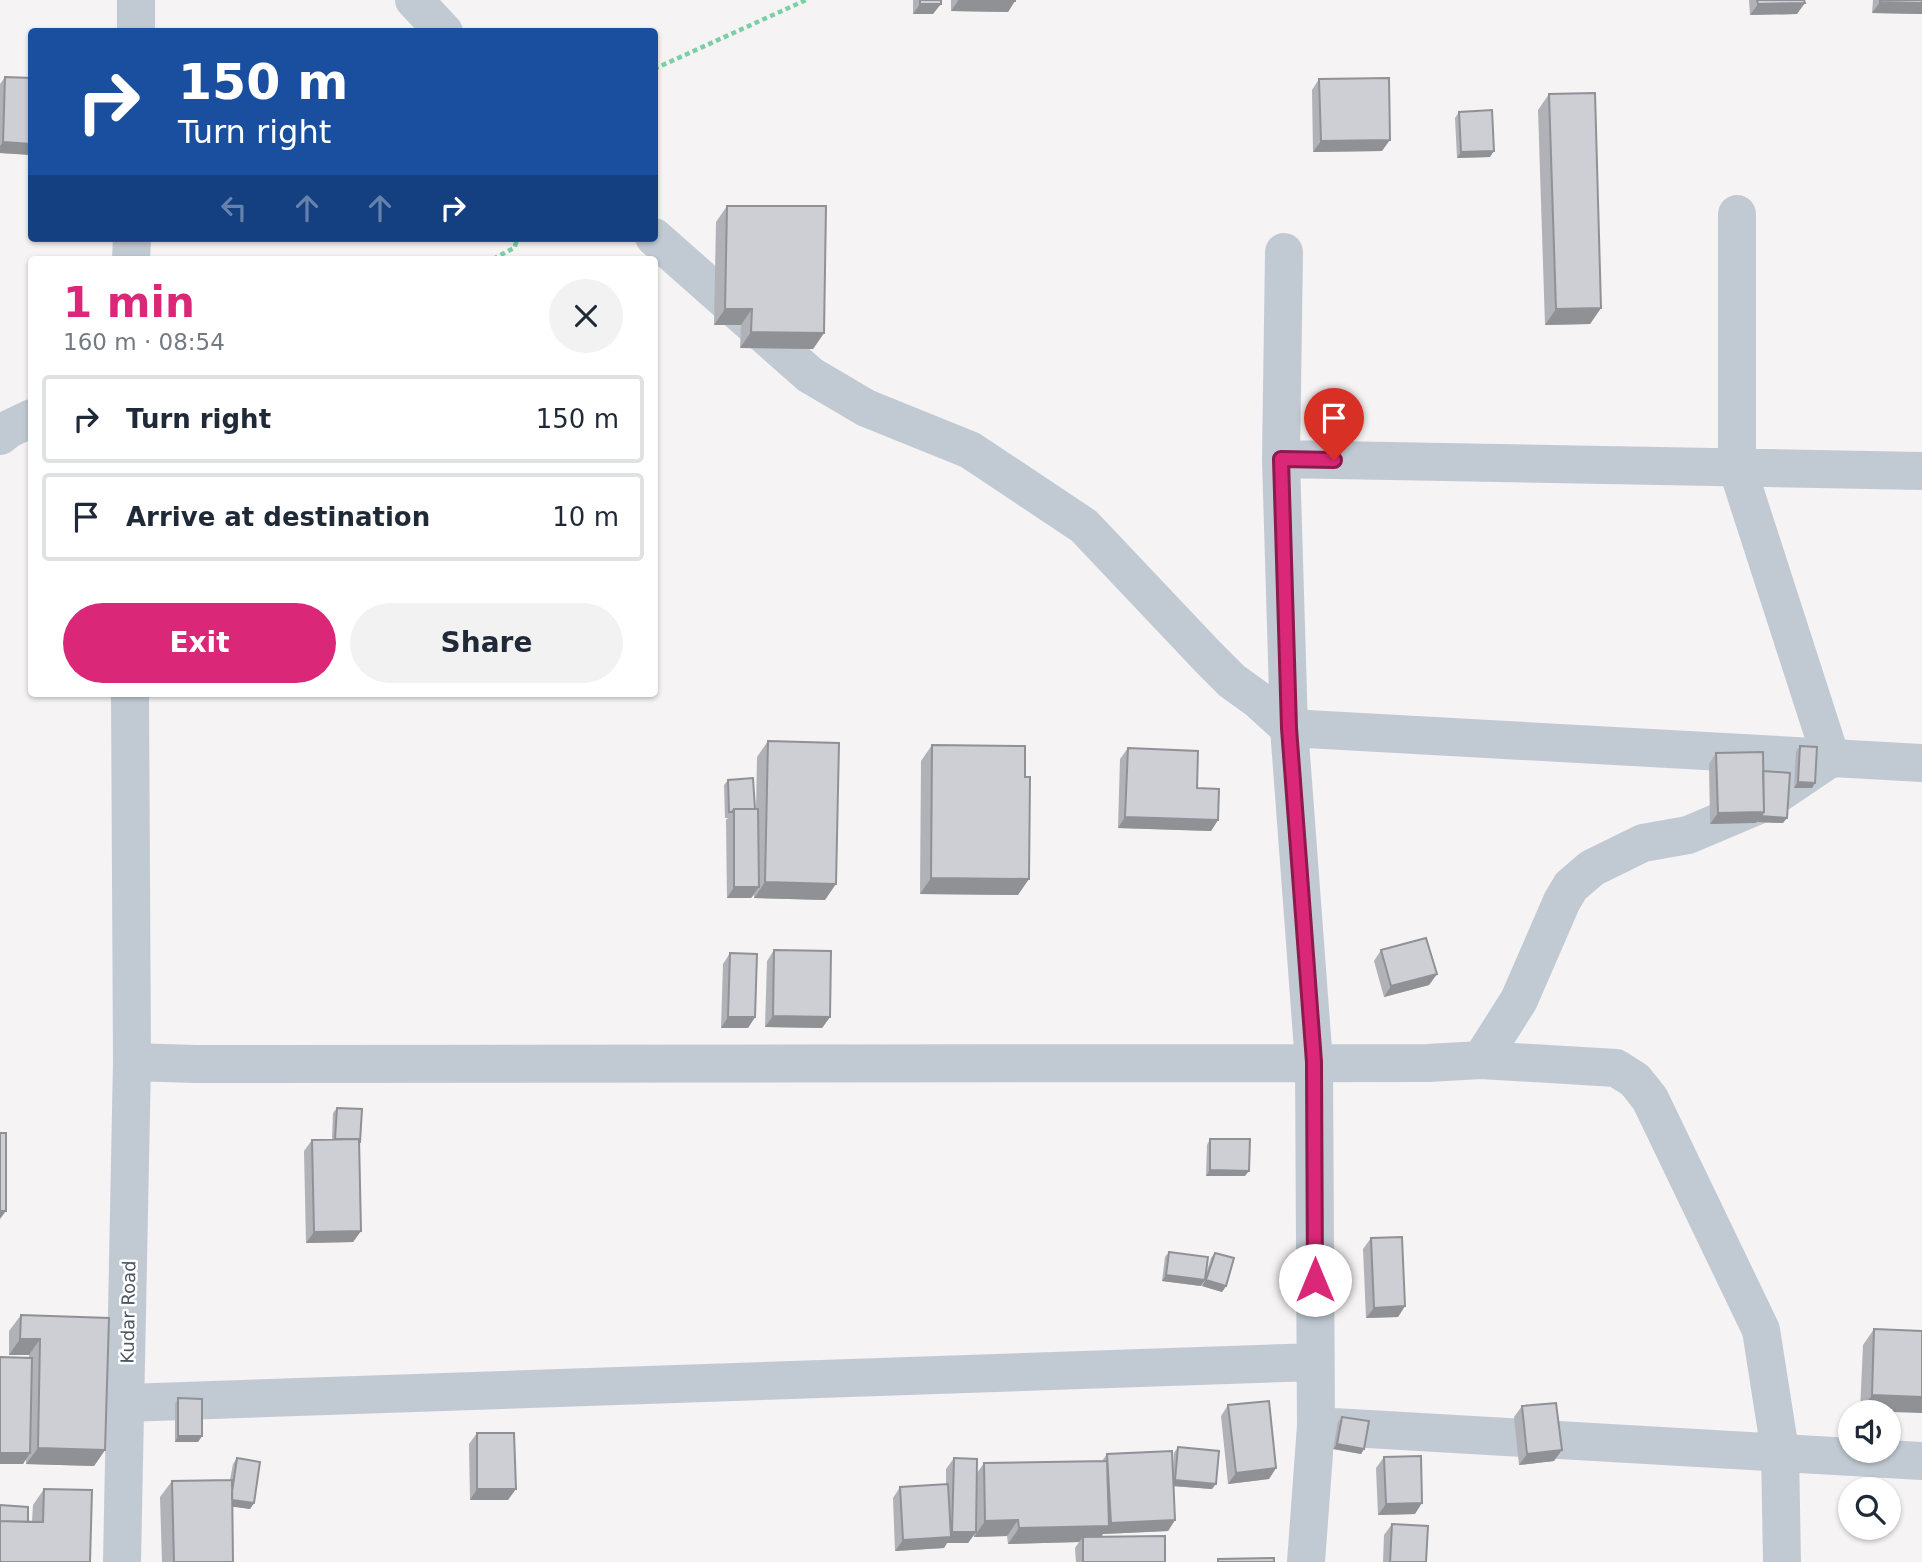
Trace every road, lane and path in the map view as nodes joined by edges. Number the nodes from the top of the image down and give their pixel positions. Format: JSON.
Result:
{"nodes":[{"id":1,"x":136,"y":0,"type":"edge"},
{"id":2,"x":414,"y":0,"type":"edge"},
{"id":3,"x":806,"y":0,"type":"edge"},
{"id":4,"x":136,"y":28,"type":"edge"},
{"id":5,"x":440,"y":28,"type":"edge"},
{"id":6,"x":658,"y":67,"type":"edge"},
{"id":7,"x":1737,"y":214,"type":"dead end"},
{"id":8,"x":658,"y":241,"type":"edge"},
{"id":9,"x":517,"y":242,"type":"edge"},
{"id":10,"x":1284,"y":252,"type":"dead end"},
{"id":11,"x":499,"y":256,"type":"edge"},
{"id":12,"x":28,"y":420,"type":"edge"},
{"id":13,"x":0,"y":436,"type":"edge"},
{"id":14,"x":1281,"y":459,"type":"junction"},
{"id":15,"x":1737,"y":467,"type":"junction"},
{"id":16,"x":1922,"y":471,"type":"edge"},
{"id":17,"x":130,"y":697,"type":"edge"},
{"id":18,"x":1289,"y":728,"type":"junction"},
{"id":19,"x":1831,"y":758,"type":"junction"},
{"id":20,"x":1922,"y":763,"type":"edge"},
{"id":21,"x":1481,"y":1060,"type":"junction"},
{"id":22,"x":132,"y":1062,"type":"junction"},
{"id":23,"x":1314,"y":1062,"type":"junction"},
{"id":24,"x":1315,"y":1362,"type":"junction"},
{"id":25,"x":126,"y":1403,"type":"junction"},
{"id":26,"x":1316,"y":1426,"type":"junction"},
{"id":27,"x":1780,"y":1451,"type":"junction"},
{"id":28,"x":1922,"y":1461,"type":"edge"},
{"id":29,"x":122,"y":1562,"type":"edge"},
{"id":30,"x":1306,"y":1562,"type":"edge"},
{"id":31,"x":1782,"y":1562,"type":"edge"}],
"edges":[{"from":1,"to":4,"type":"street"},
{"from":2,"to":5,"type":"street"},
{"from":3,"to":6,"type":"path"},
{"from":7,"to":15,"type":"street"},
{"from":8,"to":18,"type":"street"},
{"from":9,"to":11,"type":"path"},
{"from":10,"to":14,"type":"street"},
{"from":12,"to":13,"type":"street"},
{"from":14,"to":15,"type":"street"},
{"from":14,"to":18,"type":"street"},
{"from":15,"to":16,"type":"street"},
{"from":15,"to":19,"type":"street"},
{"from":17,"to":22,"type":"street","name":"Kudar Road"},
{"from":18,"to":19,"type":"street"},
{"from":18,"to":23,"type":"street"},
{"from":19,"to":20,"type":"street"},
{"from":19,"to":21,"type":"street"},
{"from":21,"to":23,"type":"street"},
{"from":21,"to":27,"type":"street"},
{"from":22,"to":23,"type":"street"},
{"from":22,"to":25,"type":"street","name":"Kudar Road"},
{"from":23,"to":24,"type":"street"},
{"from":24,"to":25,"type":"street"},
{"from":24,"to":26,"type":"street"},
{"from":25,"to":29,"type":"street","name":"Kudar Road"},
{"from":26,"to":27,"type":"street"},
{"from":26,"to":30,"type":"street"},
{"from":27,"to":28,"type":"street"},
{"from":27,"to":31,"type":"street"}]}
